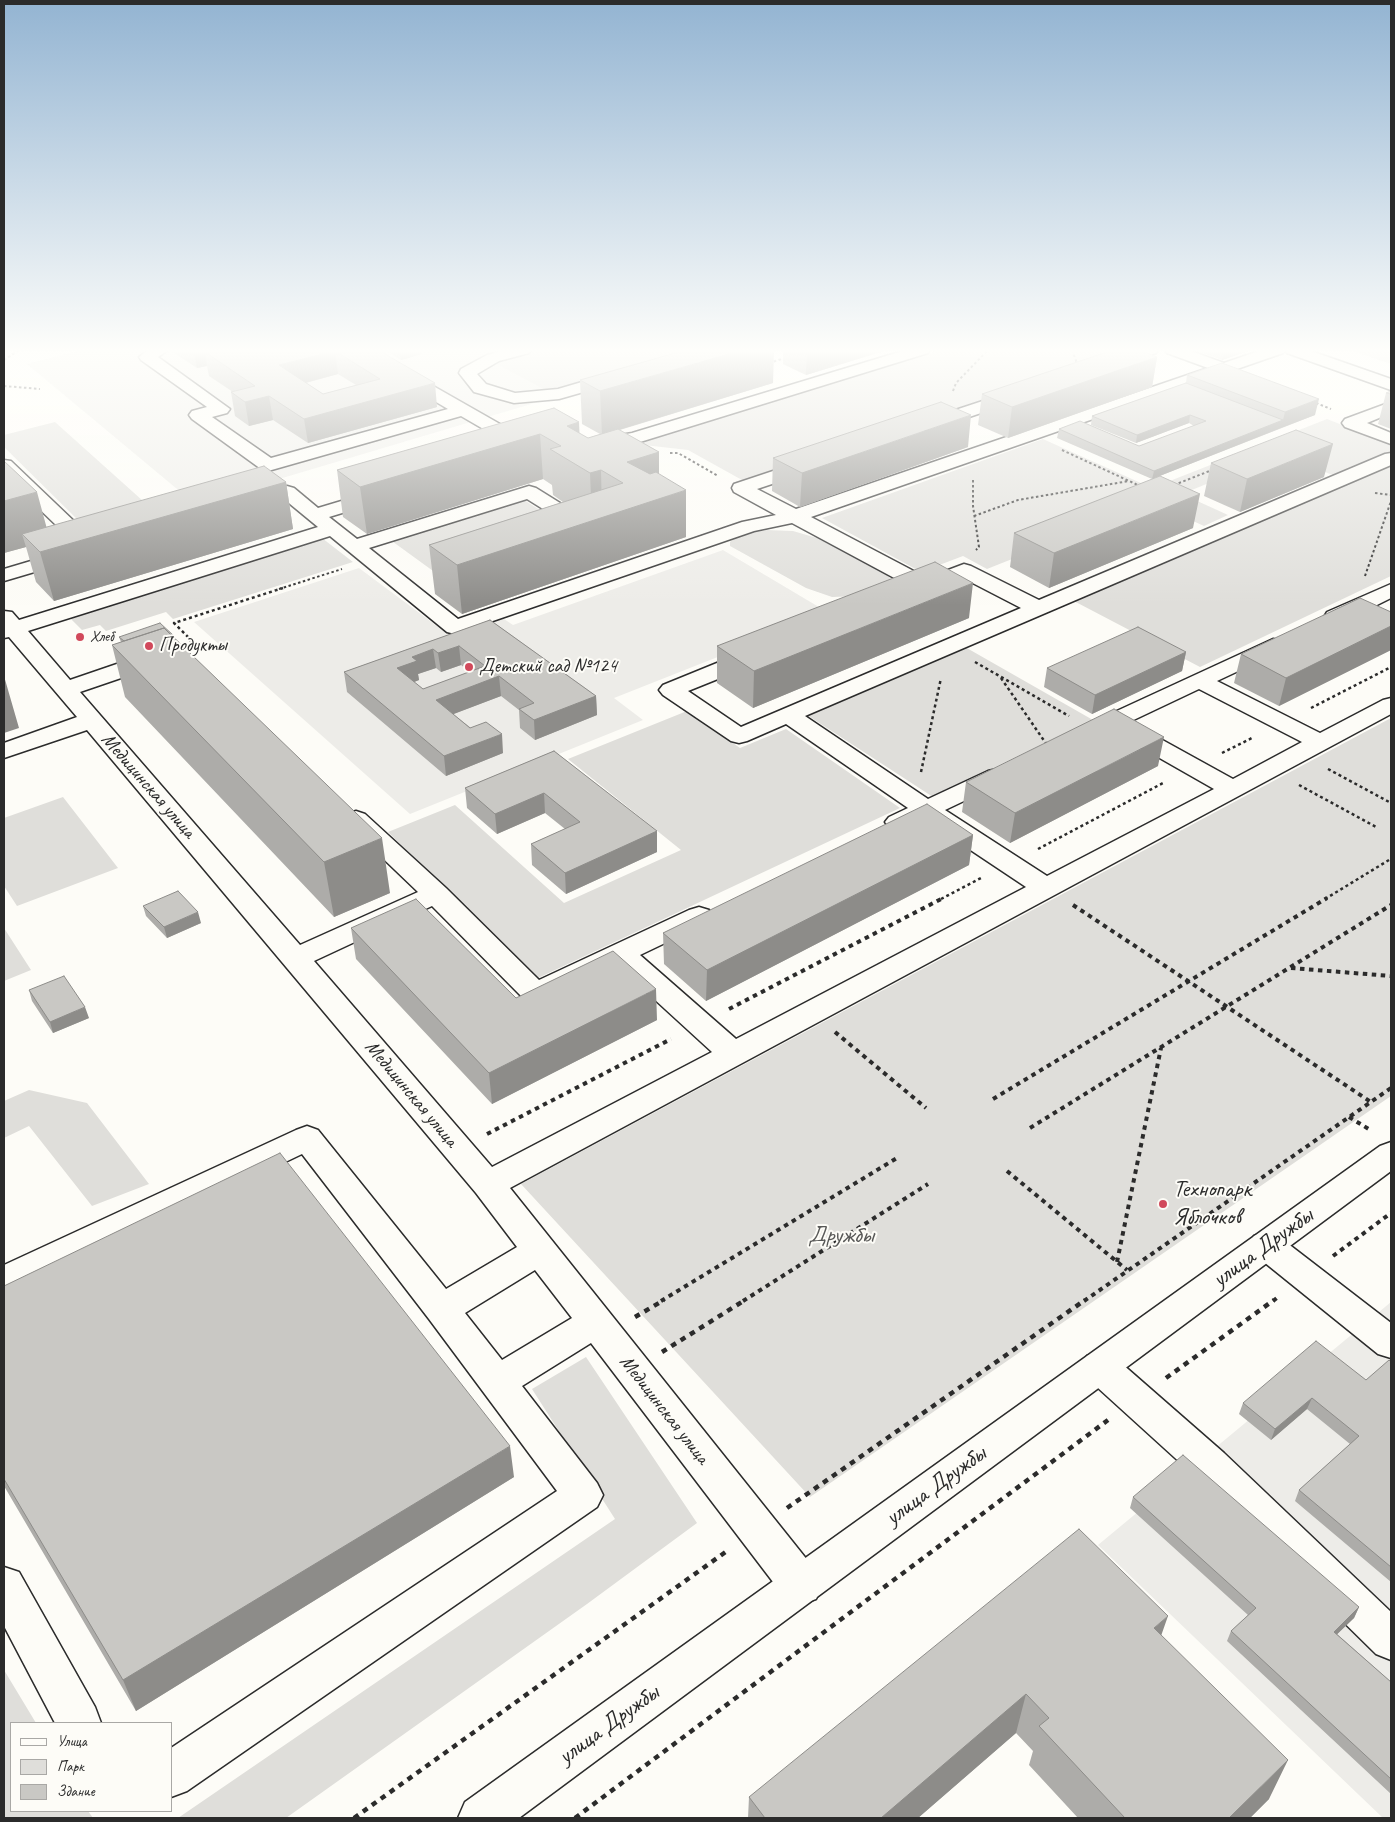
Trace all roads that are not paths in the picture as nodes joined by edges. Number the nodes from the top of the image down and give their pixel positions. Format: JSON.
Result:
{"nodes":[{"id":1,"x":226,"y":435,"type":"edge"},
{"id":2,"x":374,"y":435,"type":"edge"},
{"id":3,"x":510,"y":435,"type":"edge"},
{"id":4,"x":644,"y":435,"type":"edge"},
{"id":5,"x":978,"y":435,"type":"edge"},
{"id":6,"x":1028,"y":435,"type":"edge"},
{"id":7,"x":580,"y":444,"type":"edge"},
{"id":8,"x":999,"y":445,"type":"junction"},
{"id":9,"x":507,"y":458,"type":"edge"},
{"id":10,"x":1391,"y":458,"type":"edge"},
{"id":11,"x":824,"y":460,"type":"edge"},
{"id":12,"x":4,"y":465,"type":"edge"},
{"id":13,"x":268,"y":465,"type":"junction"},
{"id":14,"x":398,"y":490,"type":"edge"},
{"id":15,"x":287,"y":492,"type":"junction"},
{"id":16,"x":231,"y":509,"type":"edge"},
{"id":17,"x":315,"y":515,"type":"junction"},
{"id":18,"x":793,"y":517,"type":"junction"},
{"id":19,"x":333,"y":529,"type":"junction"},
{"id":20,"x":567,"y":542,"type":"edge"},
{"id":21,"x":110,"y":544,"type":"edge"},
{"id":22,"x":354,"y":546,"type":"junction"},
{"id":23,"x":92,"y":549,"type":"junction"},
{"id":24,"x":4,"y":575,"type":"edge"},
{"id":25,"x":926,"y":586,"type":"junction"},
{"id":26,"x":1391,"y":591,"type":"edge"},
{"id":27,"x":899,"y":597,"type":"edge"},
{"id":28,"x":1038,"y":608,"type":"junction"},
{"id":29,"x":7,"y":626,"type":"edge"},
{"id":30,"x":771,"y":649,"type":"edge"},
{"id":31,"x":179,"y":651,"type":"edge"},
{"id":32,"x":1200,"y":680,"type":"junction"},
{"id":33,"x":66,"y":689,"type":"junction"},
{"id":34,"x":1391,"y":705,"type":"edge"},
{"id":35,"x":788,"y":715,"type":"junction"},
{"id":36,"x":92,"y":720,"type":"junction"},
{"id":37,"x":1103,"y":726,"type":"junction"},
{"id":38,"x":1309,"y":748,"type":"junction"},
{"id":39,"x":4,"y":751,"type":"edge"},
{"id":40,"x":1050,"y":751,"type":"edge"},
{"id":41,"x":1015,"y":767,"type":"edge"},
{"id":42,"x":1233,"y":789,"type":"junction"},
{"id":43,"x":920,"y":805,"type":"junction"},
{"id":44,"x":343,"y":806,"type":"edge"},
{"id":45,"x":881,"y":830,"type":"edge"},
{"id":46,"x":1046,"y":888,"type":"junction"},
{"id":47,"x":436,"y":894,"type":"junction"},
{"id":48,"x":720,"y":906,"type":"edge"},
{"id":49,"x":621,"y":953,"type":"junction"},
{"id":50,"x":295,"y":958,"type":"junction"},
{"id":51,"x":732,"y":1054,"type":"junction"},
{"id":52,"x":1391,"y":1154,"type":"edge"},
{"id":53,"x":488,"y":1184,"type":"junction"},
{"id":54,"x":1266,"y":1246,"type":"junction"},
{"id":55,"x":540,"y":1250,"type":"junction"},
{"id":56,"x":4,"y":1281,"type":"edge"},
{"id":57,"x":442,"y":1309,"type":"junction"},
{"id":58,"x":600,"y":1329,"type":"junction"},
{"id":59,"x":1391,"y":1343,"type":"edge"},
{"id":60,"x":1100,"y":1367,"type":"junction"},
{"id":61,"x":497,"y":1382,"type":"junction"},
{"id":62,"x":801,"y":1585,"type":"junction"},
{"id":63,"x":4,"y":1586,"type":"edge"},
{"id":64,"x":1391,"y":1640,"type":"edge"},
{"id":65,"x":78,"y":1722,"type":"edge"},
{"id":66,"x":172,"y":1775,"type":"edge"},
{"id":67,"x":481,"y":1818,"type":"edge"}],
"edges":[{"from":1,"to":13,"type":"street"},
{"from":2,"to":13,"type":"street"},
{"from":3,"to":9,"type":"street"},
{"from":4,"to":7,"type":"street"},
{"from":5,"to":8,"type":"street"},
{"from":6,"to":8,"type":"street"},
{"from":8,"to":18,"type":"street"},
{"from":10,"to":28,"type":"street"},
{"from":11,"to":18,"type":"street"},
{"from":12,"to":23,"type":"street"},
{"from":13,"to":15,"type":"street"},
{"from":14,"to":17,"type":"street"},
{"from":15,"to":16,"type":"street"},
{"from":15,"to":17,"type":"street"},
{"from":17,"to":19,"type":"street"},
{"from":18,"to":22,"type":"street"},
{"from":18,"to":25,"type":"street"},
{"from":19,"to":22,"type":"street"},
{"from":19,"to":29,"type":"street"},
{"from":20,"to":22,"type":"street"},
{"from":21,"to":23,"type":"street"},
{"from":23,"to":24,"type":"street"},
{"from":25,"to":27,"type":"street"},
{"from":25,"to":28,"type":"street"},
{"from":26,"to":32,"type":"street"},
{"from":28,"to":35,"type":"street"},
{"from":29,"to":33,"type":"street","name":"Медицинская улица"},
{"from":30,"to":35,"type":"street"},
{"from":31,"to":33,"type":"street"},
{"from":32,"to":37,"type":"street"},
{"from":32,"to":38,"type":"street"},
{"from":33,"to":36,"type":"street","name":"Медицинская улица"},
{"from":34,"to":38,"type":"street"},
{"from":35,"to":43,"type":"street"},
{"from":36,"to":39,"type":"street"},
{"from":36,"to":50,"type":"street","name":"Медицинская улица"},
{"from":37,"to":40,"type":"street"},
{"from":37,"to":42,"type":"street"},
{"from":38,"to":42,"type":"street"},
{"from":41,"to":43,"type":"street"},
{"from":42,"to":46,"type":"street"},
{"from":43,"to":45,"type":"street"},
{"from":43,"to":46,"type":"street"},
{"from":44,"to":47,"type":"street"},
{"from":46,"to":51,"type":"street"},
{"from":47,"to":49,"type":"street"},
{"from":47,"to":50,"type":"street"},
{"from":48,"to":49,"type":"street"},
{"from":49,"to":51,"type":"street"},
{"from":50,"to":53,"type":"street","name":"Медицинская улица"},
{"from":51,"to":53,"type":"street"},
{"from":52,"to":54,"type":"street","name":"улица Дружбы"},
{"from":53,"to":55,"type":"street","name":"Медицинская улица"},
{"from":54,"to":59,"type":"street"},
{"from":54,"to":60,"type":"street","name":"улица Дружбы"},
{"from":55,"to":57,"type":"street"},
{"from":55,"to":58,"type":"street","name":"Медицинская улица"},
{"from":56,"to":57,"type":"street"},
{"from":57,"to":61,"type":"street"},
{"from":58,"to":61,"type":"street"},
{"from":58,"to":62,"type":"street","name":"Медицинская улица"},
{"from":60,"to":62,"type":"street","name":"улица Дружбы"},
{"from":60,"to":64,"type":"street"},
{"from":61,"to":66,"type":"street"},
{"from":62,"to":67,"type":"street","name":"улица Дружбы"},
{"from":63,"to":65,"type":"street"}]}
